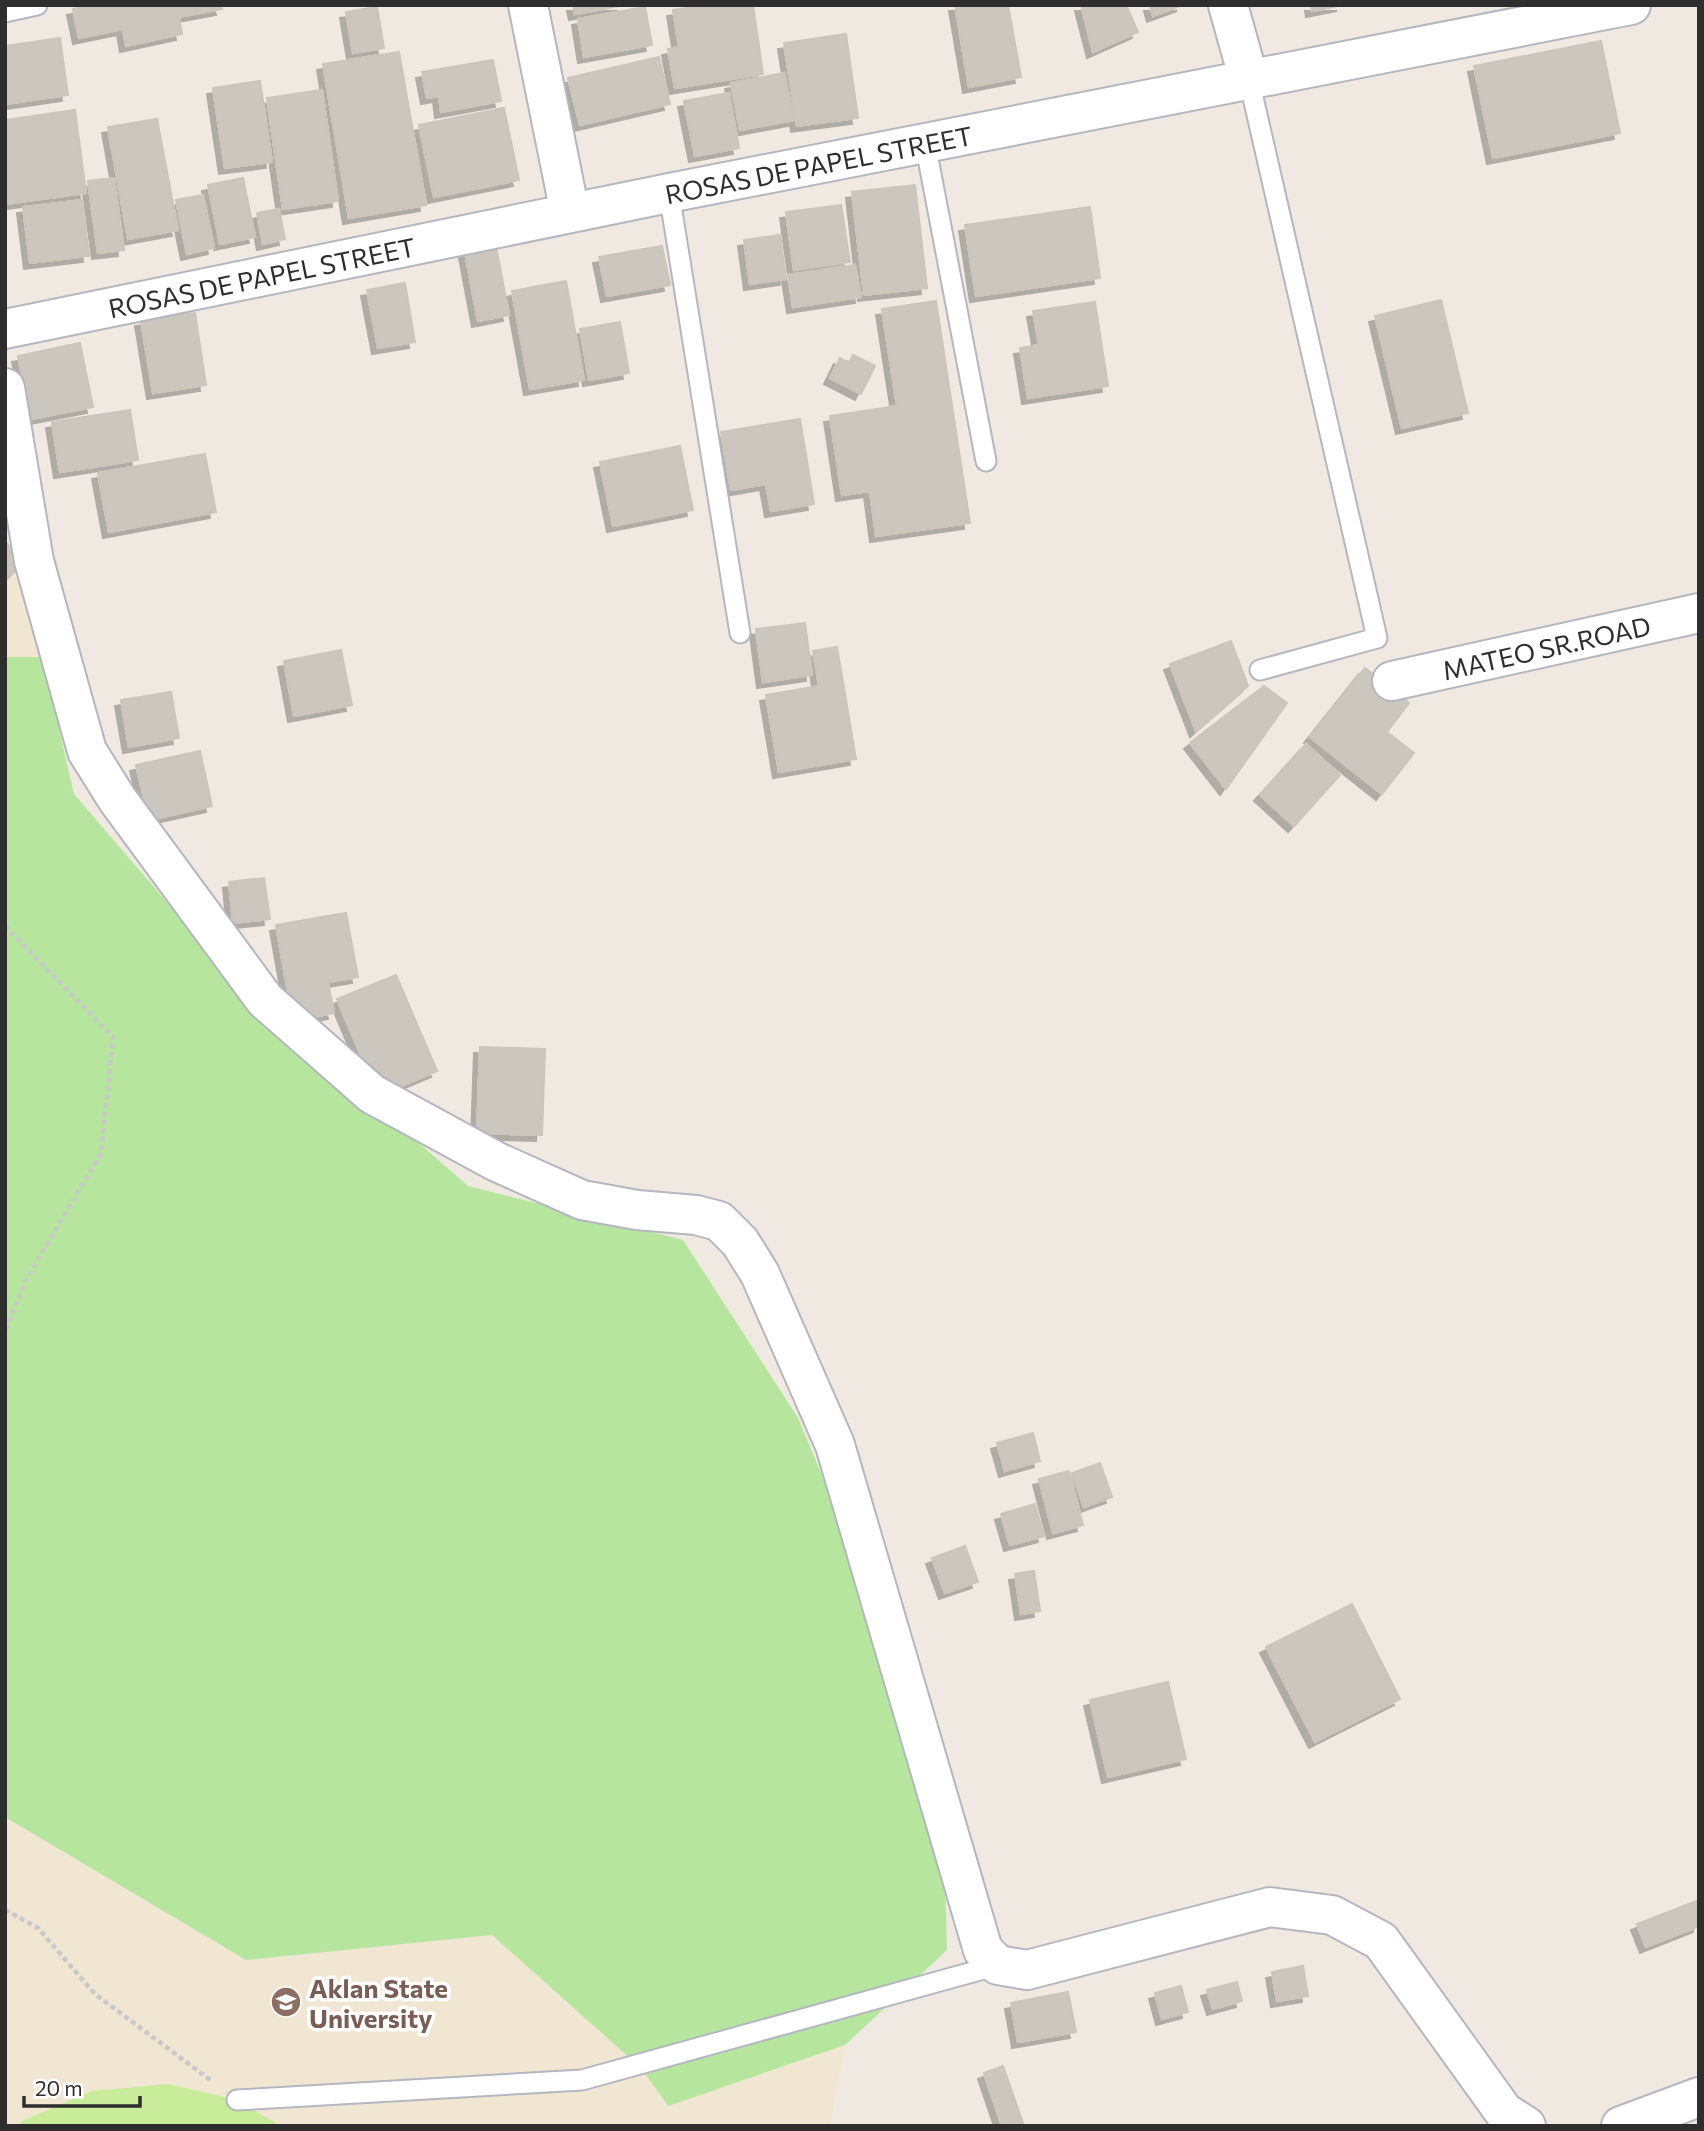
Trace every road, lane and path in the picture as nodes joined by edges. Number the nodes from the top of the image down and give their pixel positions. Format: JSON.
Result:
{"nodes":[{"id":1,"x":37,"y":5,"type":"edge"},
{"id":2,"x":528,"y":5,"type":"edge"},
{"id":3,"x":1228,"y":5,"type":"edge"},
{"id":4,"x":1630,"y":5,"type":"edge"},
{"id":5,"x":5,"y":12,"type":"edge"},
{"id":6,"x":1249,"y":80,"type":"junction"},
{"id":7,"x":925,"y":143,"type":"junction"},
{"id":8,"x":669,"y":193,"type":"junction"},
{"id":9,"x":570,"y":213,"type":"junction"},
{"id":10,"x":5,"y":329,"type":"edge"},
{"id":11,"x":5,"y":388,"type":"edge"},
{"id":12,"x":986,"y":461,"type":"dead end"},
{"id":13,"x":1699,"y":613,"type":"edge"},
{"id":14,"x":740,"y":633,"type":"dead end"},
{"id":15,"x":1259,"y":670,"type":"dead end"},
{"id":16,"x":1392,"y":681,"type":"dead end"},
{"id":17,"x":5,"y":926,"type":"edge"},
{"id":18,"x":5,"y":1331,"type":"edge"},
{"id":19,"x":5,"y":1910,"type":"edge"},
{"id":20,"x":998,"y":1965,"type":"junction"},
{"id":21,"x":1699,"y":2097,"type":"edge"},
{"id":22,"x":237,"y":2100,"type":"joint"},
{"id":23,"x":1526,"y":2126,"type":"edge"},
{"id":24,"x":1621,"y":2126,"type":"edge"}],
"edges":[{"from":1,"to":5,"type":"lane"},
{"from":2,"to":9,"type":"street"},
{"from":3,"to":6,"type":"street"},
{"from":4,"to":6,"type":"street","name":"ROSAS DE PAPEL STREET"},
{"from":6,"to":7,"type":"street","name":"ROSAS DE PAPEL STREET"},
{"from":6,"to":15,"type":"lane"},
{"from":7,"to":8,"type":"street","name":"ROSAS DE PAPEL STREET"},
{"from":7,"to":12,"type":"lane"},
{"from":8,"to":9,"type":"street","name":"ROSAS DE PAPEL STREET"},
{"from":8,"to":14,"type":"lane"},
{"from":9,"to":10,"type":"street","name":"ROSAS DE PAPEL STREET"},
{"from":11,"to":20,"type":"street"},
{"from":13,"to":16,"type":"street","name":"MATEO SR.ROAD"},
{"from":17,"to":18,"type":"path"},
{"from":19,"to":22,"type":"path"},
{"from":20,"to":22,"type":"lane"},
{"from":20,"to":23,"type":"street"},
{"from":21,"to":24,"type":"street"}]}
